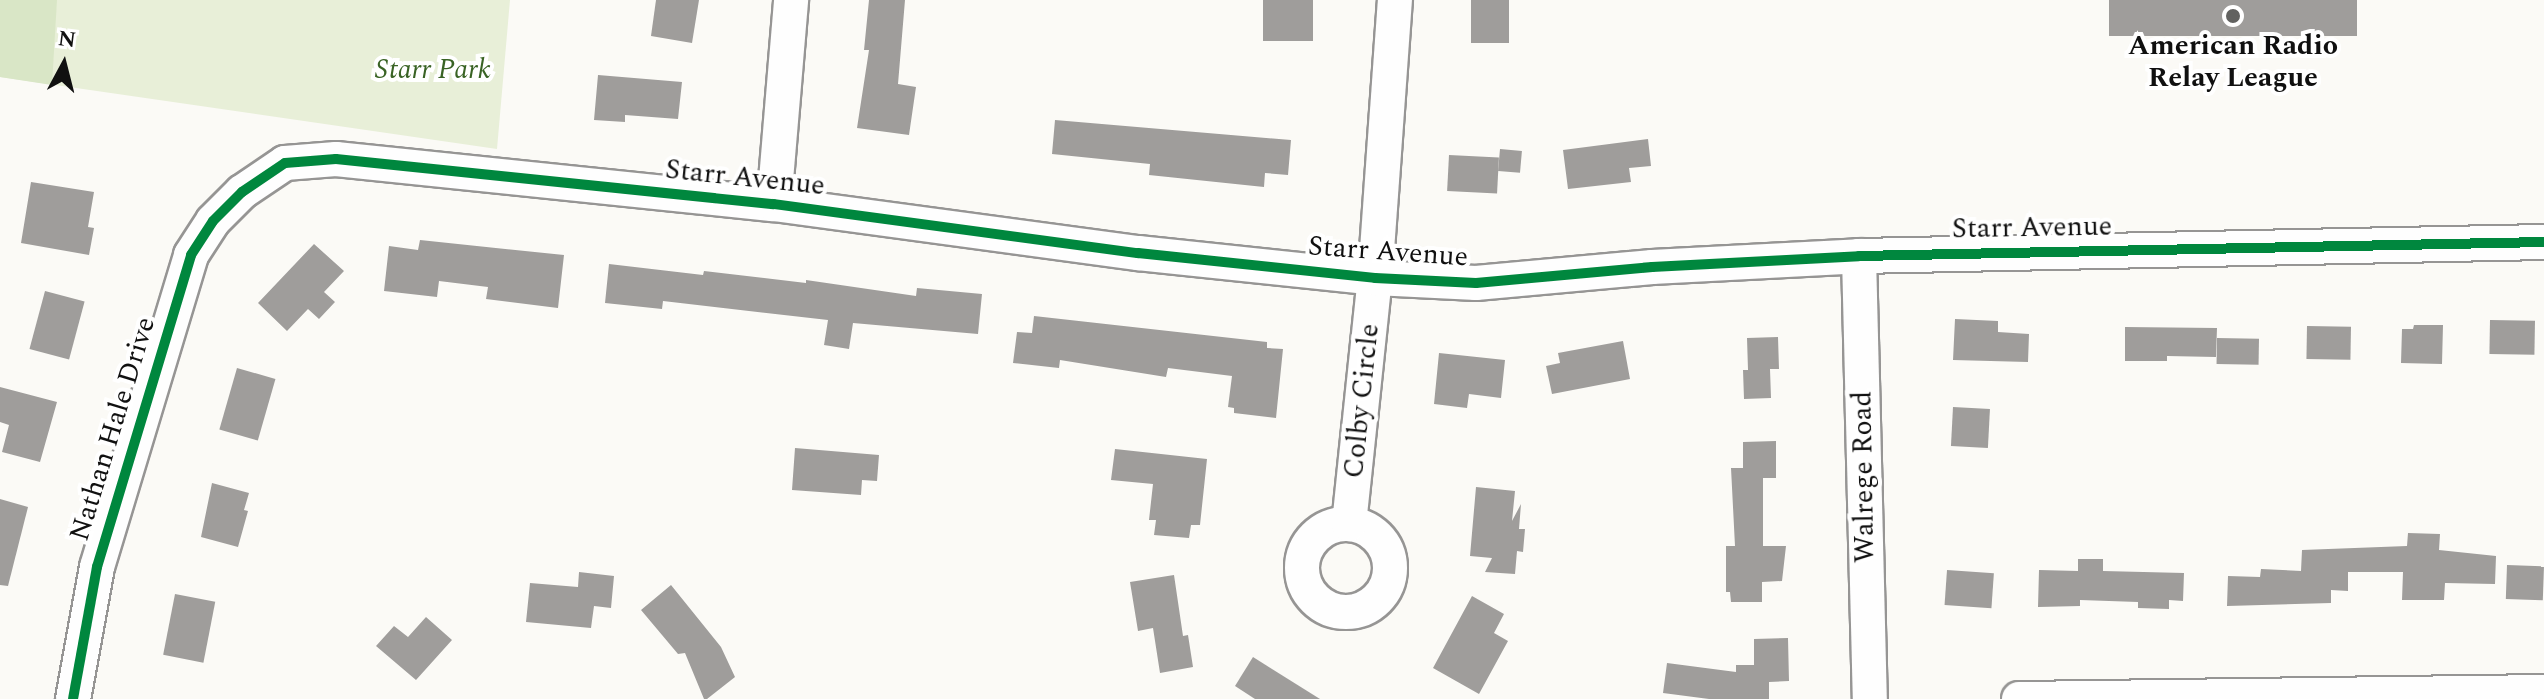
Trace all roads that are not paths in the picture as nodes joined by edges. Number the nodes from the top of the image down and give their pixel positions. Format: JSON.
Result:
{"nodes":[{"id":1,"x":791,"y":0,"type":"edge"},
{"id":2,"x":1395,"y":0,"type":"edge"},
{"id":3,"x":242,"y":192,"type":"joint"},
{"id":4,"x":774,"y":204,"type":"junction"},
{"id":5,"x":2544,"y":242,"type":"edge"},
{"id":6,"x":1859,"y":256,"type":"junction"},
{"id":7,"x":1375,"y":278,"type":"junction"},
{"id":8,"x":1349,"y":524,"type":"dead end"},
{"id":9,"x":2544,"y":692,"type":"edge"},
{"id":10,"x":73,"y":699,"type":"edge"},
{"id":11,"x":1870,"y":699,"type":"edge"},
{"id":12,"x":2019,"y":699,"type":"edge"}],
"edges":[{"from":1,"to":4,"type":"street"},
{"from":2,"to":7,"type":"street","name":"Colby Circle"},
{"from":3,"to":4,"type":"street","name":"Starr Avenue"},
{"from":3,"to":10,"type":"street","name":"Nathan Hale Drive"},
{"from":4,"to":7,"type":"street","name":"Starr Avenue"},
{"from":5,"to":6,"type":"street","name":"Starr Avenue"},
{"from":6,"to":7,"type":"street","name":"Starr Avenue"},
{"from":6,"to":11,"type":"street","name":"Walrege Road"},
{"from":7,"to":8,"type":"street","name":"Colby Circle"},
{"from":9,"to":12,"type":"street"}]}
